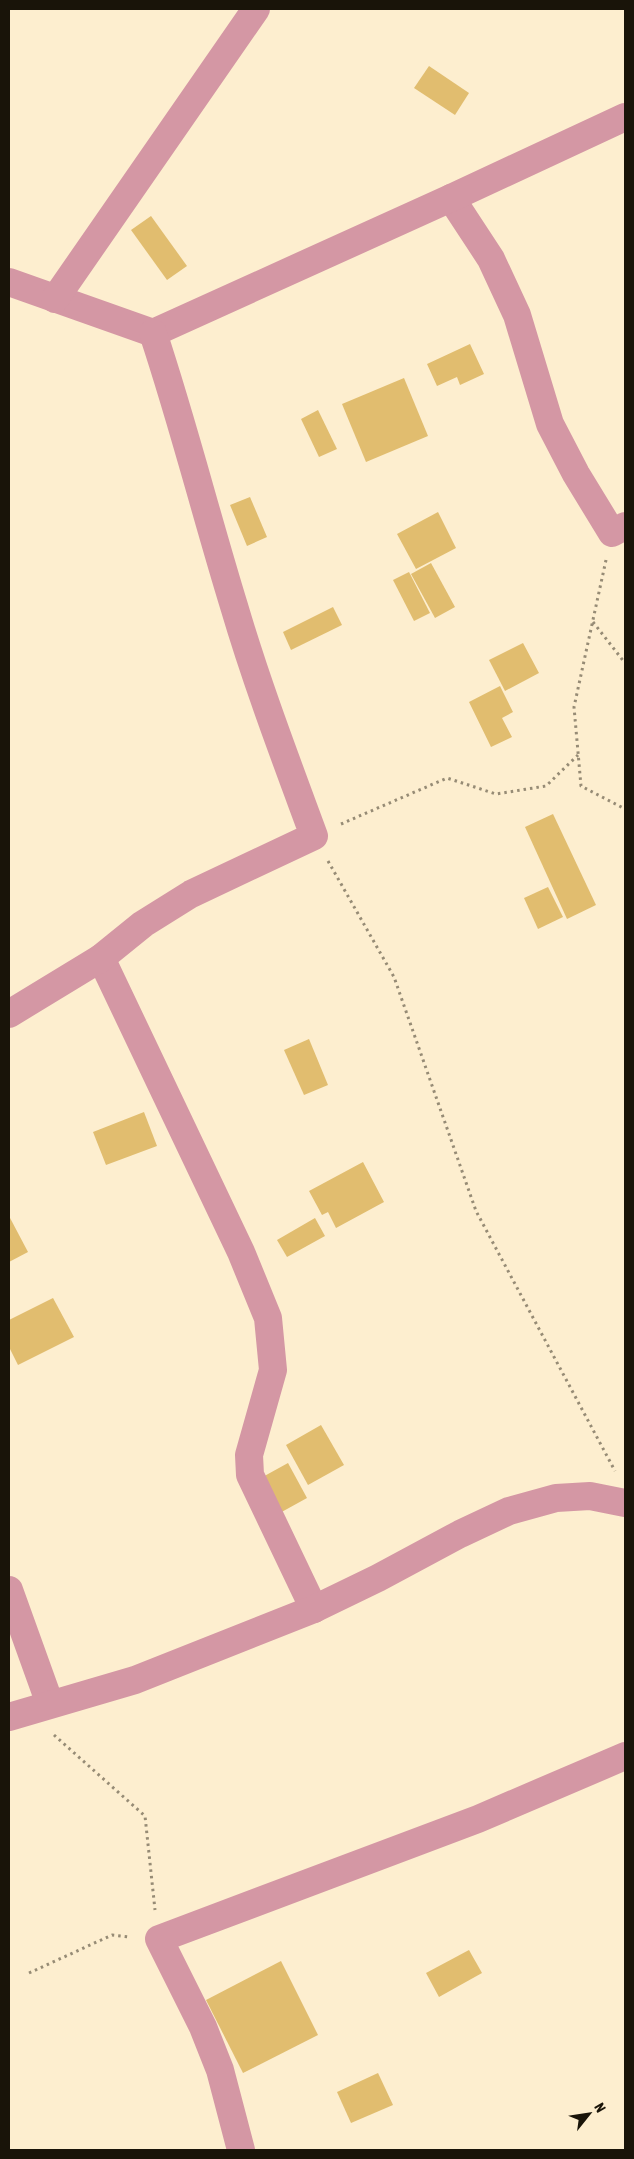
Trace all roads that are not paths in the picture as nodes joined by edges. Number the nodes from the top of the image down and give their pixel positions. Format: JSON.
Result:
{"nodes":[{"id":1,"x":256,"y":9,"type":"edge"},
{"id":2,"x":625,"y":117,"type":"edge"},
{"id":3,"x":451,"y":198,"type":"junction"},
{"id":4,"x":9,"y":282,"type":"edge"},
{"id":5,"x":55,"y":299,"type":"junction"},
{"id":6,"x":153,"y":333,"type":"junction"},
{"id":7,"x":619,"y":529,"type":"edge"},
{"id":8,"x":101,"y":958,"type":"junction"},
{"id":9,"x":9,"y":1014,"type":"edge"},
{"id":10,"x":625,"y":1503,"type":"edge"},
{"id":11,"x":9,"y":1590,"type":"edge"},
{"id":12,"x":314,"y":1609,"type":"junction"},
{"id":13,"x":50,"y":1704,"type":"junction"},
{"id":14,"x":9,"y":1717,"type":"edge"},
{"id":15,"x":625,"y":1756,"type":"edge"},
{"id":16,"x":241,"y":2150,"type":"edge"}],
"edges":[{"from":1,"to":5,"type":"street"},
{"from":2,"to":3,"type":"street"},
{"from":3,"to":6,"type":"street"},
{"from":3,"to":7,"type":"street"},
{"from":4,"to":5,"type":"street"},
{"from":5,"to":6,"type":"street"},
{"from":6,"to":8,"type":"street"},
{"from":8,"to":9,"type":"street"},
{"from":8,"to":12,"type":"street"},
{"from":10,"to":12,"type":"street"},
{"from":11,"to":13,"type":"street"},
{"from":12,"to":13,"type":"street"},
{"from":13,"to":14,"type":"street"},
{"from":15,"to":16,"type":"street"}]}
